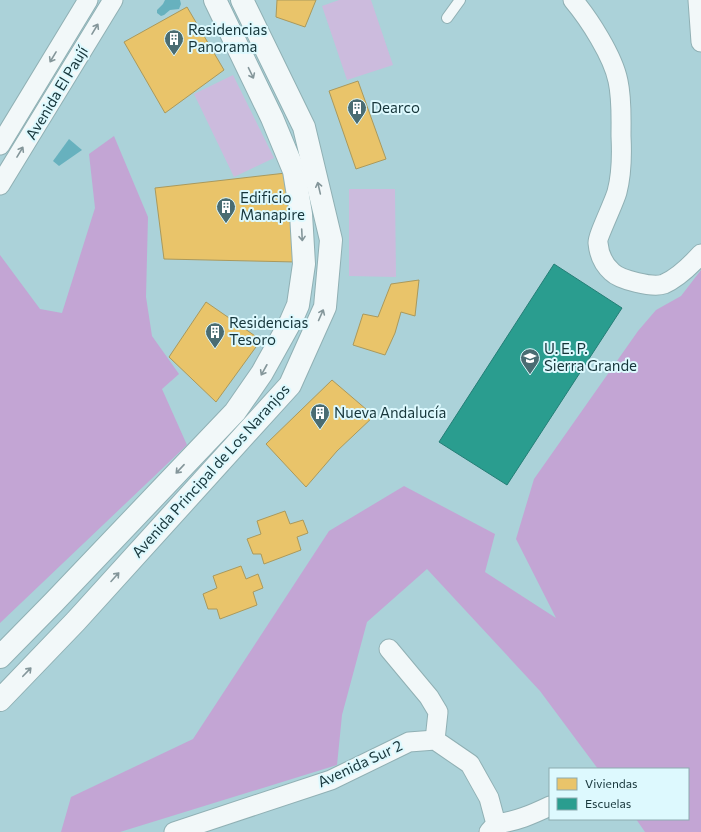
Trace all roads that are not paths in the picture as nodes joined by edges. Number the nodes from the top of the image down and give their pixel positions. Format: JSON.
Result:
{"nodes":[{"id":1,"x":88,"y":0,"type":"edge"},
{"id":2,"x":113,"y":0,"type":"edge"},
{"id":3,"x":215,"y":0,"type":"edge"},
{"id":4,"x":242,"y":0,"type":"edge"},
{"id":5,"x":460,"y":0,"type":"edge"},
{"id":6,"x":573,"y":0,"type":"edge"},
{"id":7,"x":698,"y":0,"type":"edge"},
{"id":8,"x":447,"y":18,"type":"dead end"},
{"id":9,"x":701,"y":42,"type":"edge"},
{"id":10,"x":0,"y":145,"type":"edge"},
{"id":11,"x":0,"y":185,"type":"edge"},
{"id":12,"x":701,"y":254,"type":"edge"},
{"id":13,"x":389,"y":649,"type":"dead end"},
{"id":14,"x":0,"y":658,"type":"edge"},
{"id":15,"x":0,"y":700,"type":"edge"},
{"id":16,"x":435,"y":740,"type":"junction"},
{"id":17,"x":549,"y":806,"type":"edge"},
{"id":18,"x":492,"y":828,"type":"edge"},
{"id":19,"x":174,"y":832,"type":"edge"}],
"edges":[{"from":1,"to":10,"type":"street","name":"Avenida El Paují","one_way":true},
{"from":11,"to":2,"type":"street","name":"Avenida El Paují","one_way":true},
{"from":3,"to":14,"type":"main road","name":"Avenida Principal de Los Naranjos","one_way":true},
{"from":15,"to":4,"type":"main road","name":"Avenida Principal de Los Naranjos","one_way":true},
{"from":5,"to":8,"type":"lane"},
{"from":6,"to":12,"type":"street"},
{"from":7,"to":9,"type":"street"},
{"from":13,"to":16,"type":"street"},
{"from":16,"to":18,"type":"street"},
{"from":16,"to":19,"type":"street","name":"Avenida Sur 2"},
{"from":17,"to":18,"type":"street"}]}
